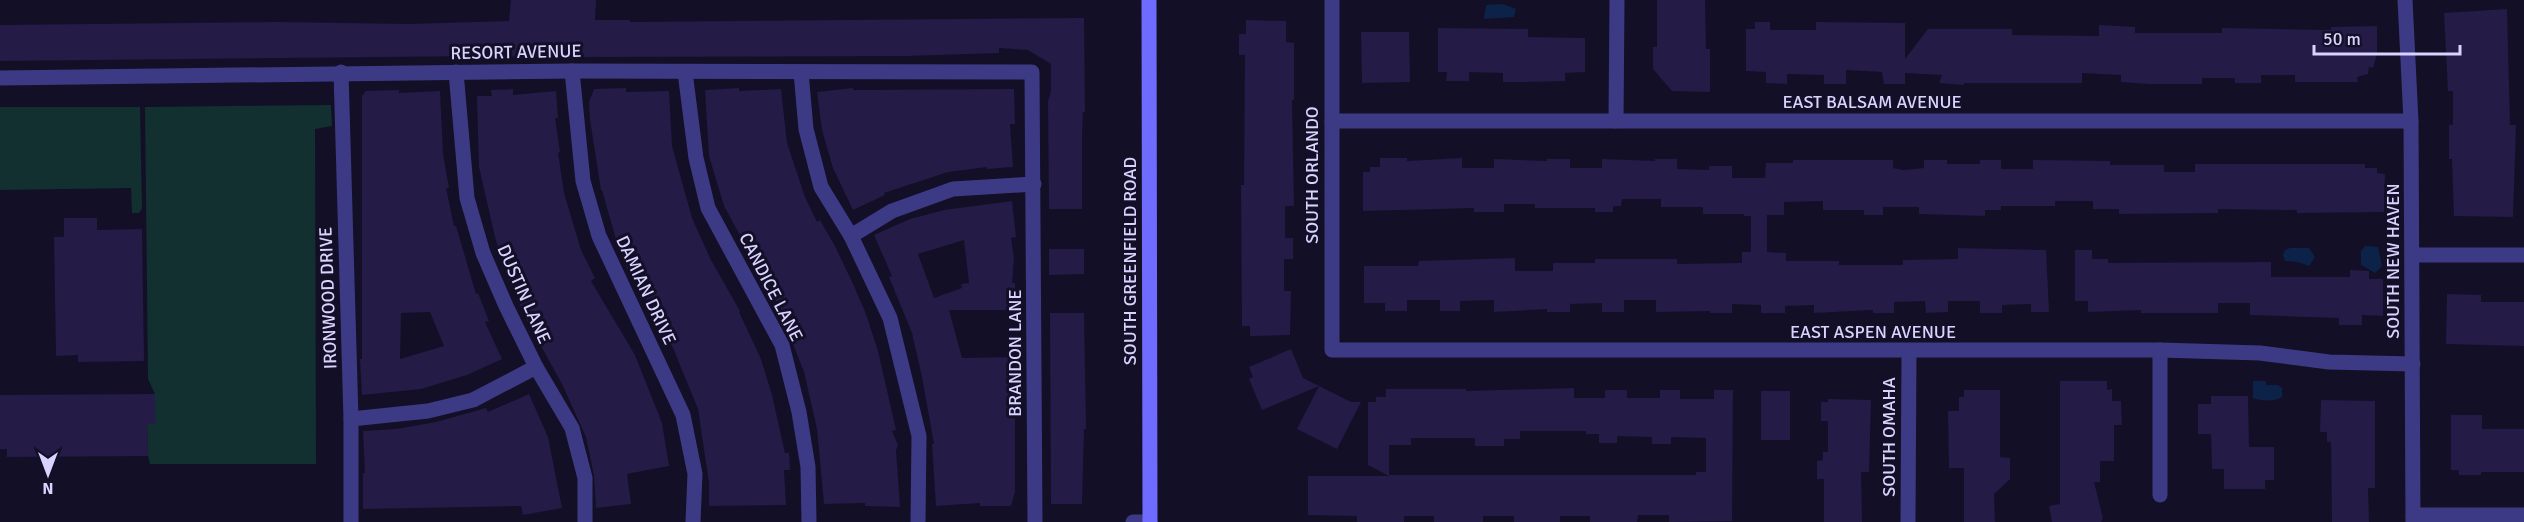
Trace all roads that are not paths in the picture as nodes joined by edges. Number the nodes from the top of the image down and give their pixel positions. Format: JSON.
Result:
{"nodes":[{"id":1,"x":1149,"y":0,"type":"edge"},
{"id":2,"x":1332,"y":0,"type":"edge"},
{"id":3,"x":1617,"y":0,"type":"edge"},
{"id":4,"x":2405,"y":0,"type":"edge"},
{"id":5,"x":572,"y":70,"type":"junction"},
{"id":6,"x":341,"y":72,"type":"junction"},
{"id":7,"x":456,"y":72,"type":"junction"},
{"id":8,"x":685,"y":72,"type":"junction"},
{"id":9,"x":801,"y":72,"type":"junction"},
{"id":10,"x":1032,"y":72,"type":"joint"},
{"id":11,"x":0,"y":78,"type":"edge"},
{"id":12,"x":1332,"y":121,"type":"junction"},
{"id":13,"x":1616,"y":121,"type":"junction"},
{"id":14,"x":2411,"y":121,"type":"junction"},
{"id":15,"x":1034,"y":184,"type":"junction"},
{"id":16,"x":851,"y":236,"type":"junction"},
{"id":17,"x":2413,"y":255,"type":"junction"},
{"id":18,"x":2524,"y":255,"type":"edge"},
{"id":19,"x":1332,"y":350,"type":"joint"},
{"id":20,"x":2160,"y":350,"type":"junction"},
{"id":21,"x":1909,"y":351,"type":"junction"},
{"id":22,"x":2413,"y":364,"type":"junction"},
{"id":23,"x":536,"y":367,"type":"junction"},
{"id":24,"x":351,"y":419,"type":"junction"},
{"id":25,"x":2160,"y":495,"type":"dead end"},
{"id":26,"x":2524,"y":514,"type":"edge"},
{"id":27,"x":2413,"y":519,"type":"edge"},
{"id":28,"x":351,"y":522,"type":"edge"},
{"id":29,"x":585,"y":522,"type":"edge"},
{"id":30,"x":693,"y":522,"type":"edge"},
{"id":31,"x":809,"y":522,"type":"edge"},
{"id":32,"x":918,"y":522,"type":"edge"},
{"id":33,"x":1035,"y":522,"type":"edge"},
{"id":34,"x":1133,"y":522,"type":"edge"},
{"id":35,"x":1150,"y":522,"type":"edge"},
{"id":36,"x":1908,"y":522,"type":"edge"}],
"edges":[{"from":1,"to":35,"type":"main road","name":"SOUTH GREENFIELD ROAD"},
{"from":2,"to":12,"type":"street","name":"SOUTH ORLANDO"},
{"from":3,"to":13,"type":"street"},
{"from":4,"to":14,"type":"street","name":"SOUTH NEW HAVEN"},
{"from":5,"to":7,"type":"street","name":"RESORT AVENUE"},
{"from":5,"to":8,"type":"street","name":"RESORT AVENUE"},
{"from":5,"to":30,"type":"street","name":"DAMIAN DRIVE"},
{"from":6,"to":7,"type":"street","name":"RESORT AVENUE"},
{"from":6,"to":11,"type":"street","name":"RESORT AVENUE"},
{"from":6,"to":24,"type":"street","name":"IRONWOOD DRIVE"},
{"from":7,"to":23,"type":"street","name":"DUSTIN LANE"},
{"from":8,"to":9,"type":"street","name":"RESORT AVENUE"},
{"from":8,"to":31,"type":"street","name":"CANDICE LANE"},
{"from":9,"to":10,"type":"street","name":"RESORT AVENUE"},
{"from":9,"to":16,"type":"street"},
{"from":10,"to":15,"type":"street","name":"BRANDON LANE"},
{"from":12,"to":13,"type":"street","name":"EAST BALSAM AVENUE"},
{"from":12,"to":19,"type":"street","name":"SOUTH ORLANDO"},
{"from":13,"to":14,"type":"street","name":"EAST BALSAM AVENUE"},
{"from":14,"to":17,"type":"street","name":"SOUTH NEW HAVEN"},
{"from":15,"to":16,"type":"street"},
{"from":15,"to":33,"type":"street","name":"BRANDON LANE"},
{"from":16,"to":32,"type":"street"},
{"from":17,"to":18,"type":"street"},
{"from":17,"to":22,"type":"street","name":"SOUTH NEW HAVEN"},
{"from":19,"to":21,"type":"street","name":"EAST ASPEN AVENUE"},
{"from":20,"to":21,"type":"street","name":"EAST ASPEN AVENUE"},
{"from":20,"to":22,"type":"street","name":"EAST ASPEN AVENUE"},
{"from":20,"to":25,"type":"street"},
{"from":21,"to":36,"type":"street","name":"SOUTH OMAHA"},
{"from":22,"to":27,"type":"street","name":"SOUTH NEW HAVEN"},
{"from":23,"to":24,"type":"street"},
{"from":23,"to":29,"type":"street","name":"DUSTIN LANE"},
{"from":24,"to":28,"type":"street","name":"IRONWOOD DRIVE"},
{"from":26,"to":27,"type":"street"},
{"from":34,"to":35,"type":"street"}]}
